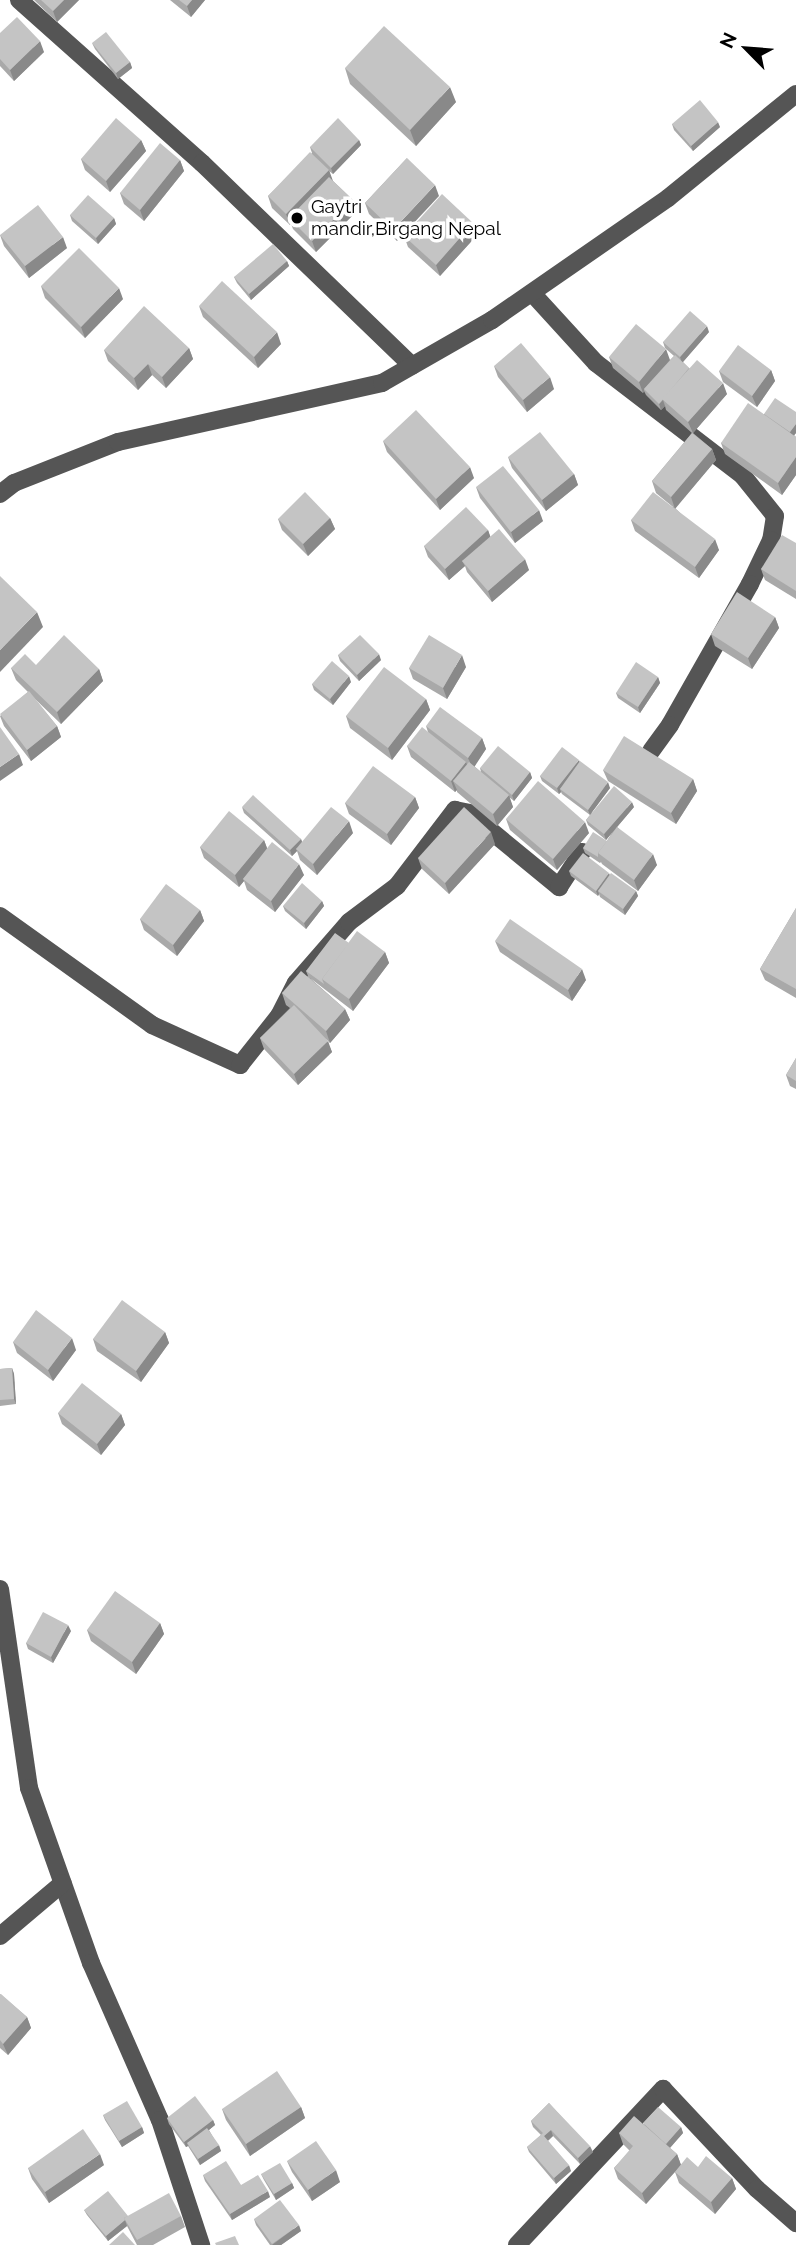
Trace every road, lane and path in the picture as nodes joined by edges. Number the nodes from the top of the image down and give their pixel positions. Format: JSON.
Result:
{"nodes":[{"id":1,"x":19,"y":0,"type":"edge"},
{"id":2,"x":796,"y":94,"type":"edge"},
{"id":3,"x":532,"y":292,"type":"junction"},
{"id":4,"x":412,"y":366,"type":"junction"},
{"id":5,"x":0,"y":494,"type":"edge"},
{"id":6,"x":651,"y":751,"type":"edge"},
{"id":7,"x":582,"y":852,"type":"edge"},
{"id":8,"x":0,"y":916,"type":"edge"},
{"id":9,"x":0,"y":1589,"type":"edge"},
{"id":10,"x":63,"y":1883,"type":"junction"},
{"id":11,"x":0,"y":1936,"type":"edge"},
{"id":12,"x":796,"y":2223,"type":"edge"},
{"id":13,"x":201,"y":2245,"type":"edge"},
{"id":14,"x":517,"y":2245,"type":"edge"}],
"edges":[{"from":1,"to":4,"type":"street"},
{"from":2,"to":3,"type":"street"},
{"from":3,"to":4,"type":"street"},
{"from":3,"to":6,"type":"street"},
{"from":4,"to":5,"type":"street"},
{"from":7,"to":8,"type":"street"},
{"from":9,"to":10,"type":"street"},
{"from":10,"to":11,"type":"street"},
{"from":10,"to":13,"type":"street"},
{"from":12,"to":14,"type":"street"}]}
